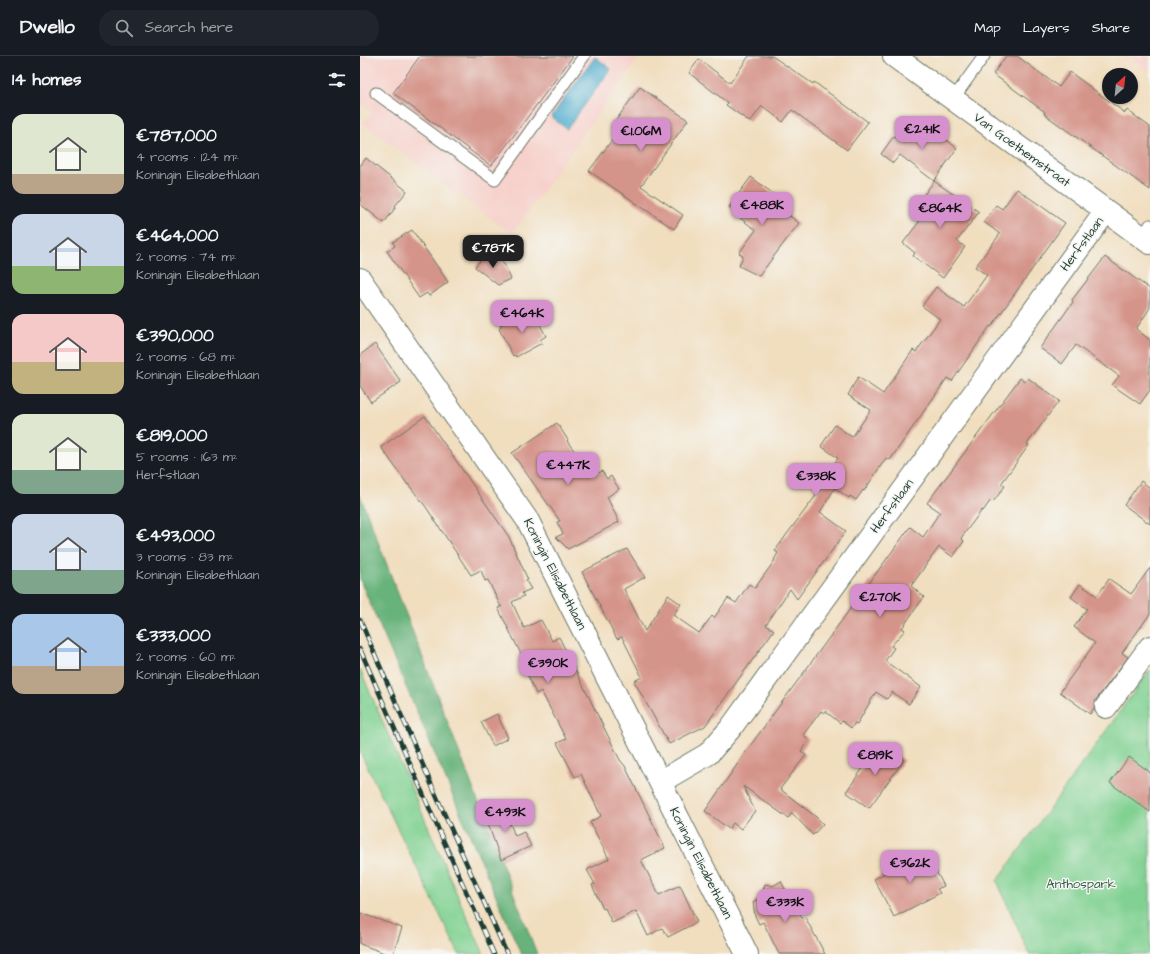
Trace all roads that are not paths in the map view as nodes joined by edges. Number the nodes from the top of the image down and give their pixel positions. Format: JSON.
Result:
{"nodes":[{"id":1,"x":584,"y":56,"type":"edge"},
{"id":2,"x":894,"y":56,"type":"edge"},
{"id":3,"x":984,"y":56,"type":"edge"},
{"id":4,"x":376,"y":93,"type":"dead end"},
{"id":5,"x":953,"y":100,"type":"junction"},
{"id":6,"x":1106,"y":211,"type":"junction"},
{"id":7,"x":1147,"y":235,"type":"edge"},
{"id":8,"x":360,"y":279,"type":"edge"},
{"id":9,"x":1150,"y":647,"type":"edge"},
{"id":10,"x":1106,"y":707,"type":"dead end"},
{"id":11,"x":660,"y":782,"type":"junction"},
{"id":12,"x":747,"y":954,"type":"edge"}],
"edges":[{"from":1,"to":4,"type":"lane"},
{"from":2,"to":5,"type":"street","name":"Van Goethemstraat"},
{"from":3,"to":5,"type":"lane"},
{"from":5,"to":6,"type":"street","name":"Van Goethemstraat"},
{"from":6,"to":7,"type":"street","name":"Van Goethemstraat"},
{"from":6,"to":11,"type":"street","name":"Herfstlaan"},
{"from":8,"to":11,"type":"street","name":"Koningin Elisabethlaan"},
{"from":9,"to":10,"type":"street"},
{"from":11,"to":12,"type":"street","name":"Koningin Elisabethlaan"}]}
